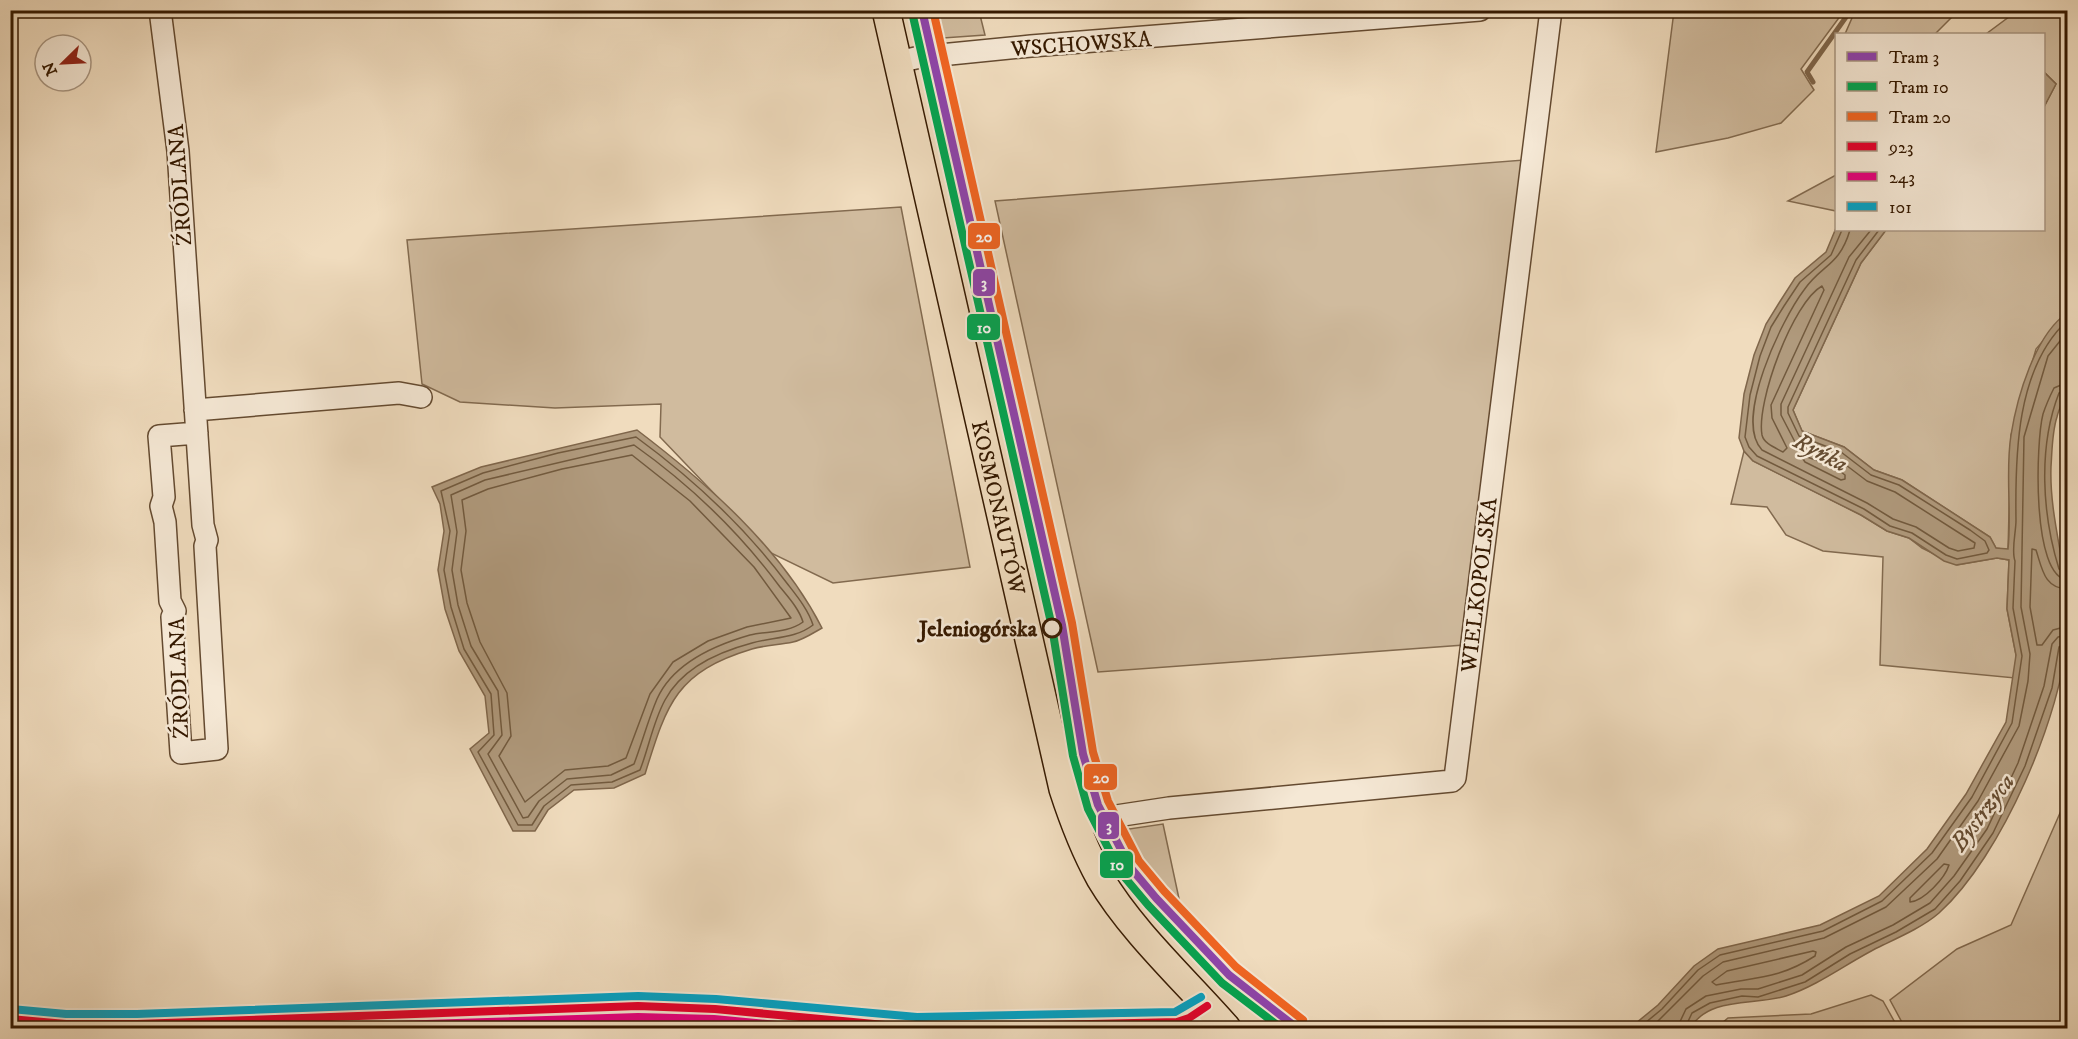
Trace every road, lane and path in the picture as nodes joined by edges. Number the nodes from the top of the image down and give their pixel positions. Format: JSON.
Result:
{"nodes":[{"id":1,"x":160,"y":10,"type":"edge"},
{"id":2,"x":886,"y":10,"type":"edge"},
{"id":3,"x":1480,"y":10,"type":"edge"},
{"id":4,"x":1551,"y":10,"type":"edge"},
{"id":5,"x":898,"y":62,"type":"junction"},
{"id":6,"x":421,"y":397,"type":"dead end"},
{"id":7,"x":195,"y":410,"type":"junction"},
{"id":8,"x":197,"y":433,"type":"junction"},
{"id":9,"x":1076,"y":828,"type":"junction"},
{"id":10,"x":1208,"y":1006,"type":"junction"},
{"id":11,"x":10,"y":1019,"type":"edge"},
{"id":12,"x":1227,"y":1029,"type":"edge"}],
"edges":[{"from":1,"to":7,"type":"street","name":"ŹRÓDLANA"},
{"from":2,"to":5,"type":"main road","name":"KOSMONAUTÓW"},
{"from":3,"to":5,"type":"street","name":"WSCHOWSKA"},
{"from":4,"to":9,"type":"street","name":"WIELKOPOLSKA"},
{"from":5,"to":9,"type":"main road","name":"KOSMONAUTÓW"},
{"from":6,"to":7,"type":"street"},
{"from":7,"to":8,"type":"street","name":"ŹRÓDLANA"},
{"from":8,"to":8,"type":"street","name":"ŹRÓDLANA"},
{"from":9,"to":10,"type":"main road","name":"KOSMONAUTÓW"},
{"from":10,"to":11,"type":"street"},
{"from":10,"to":12,"type":"main road","name":"KOSMONAUTÓW"}]}
